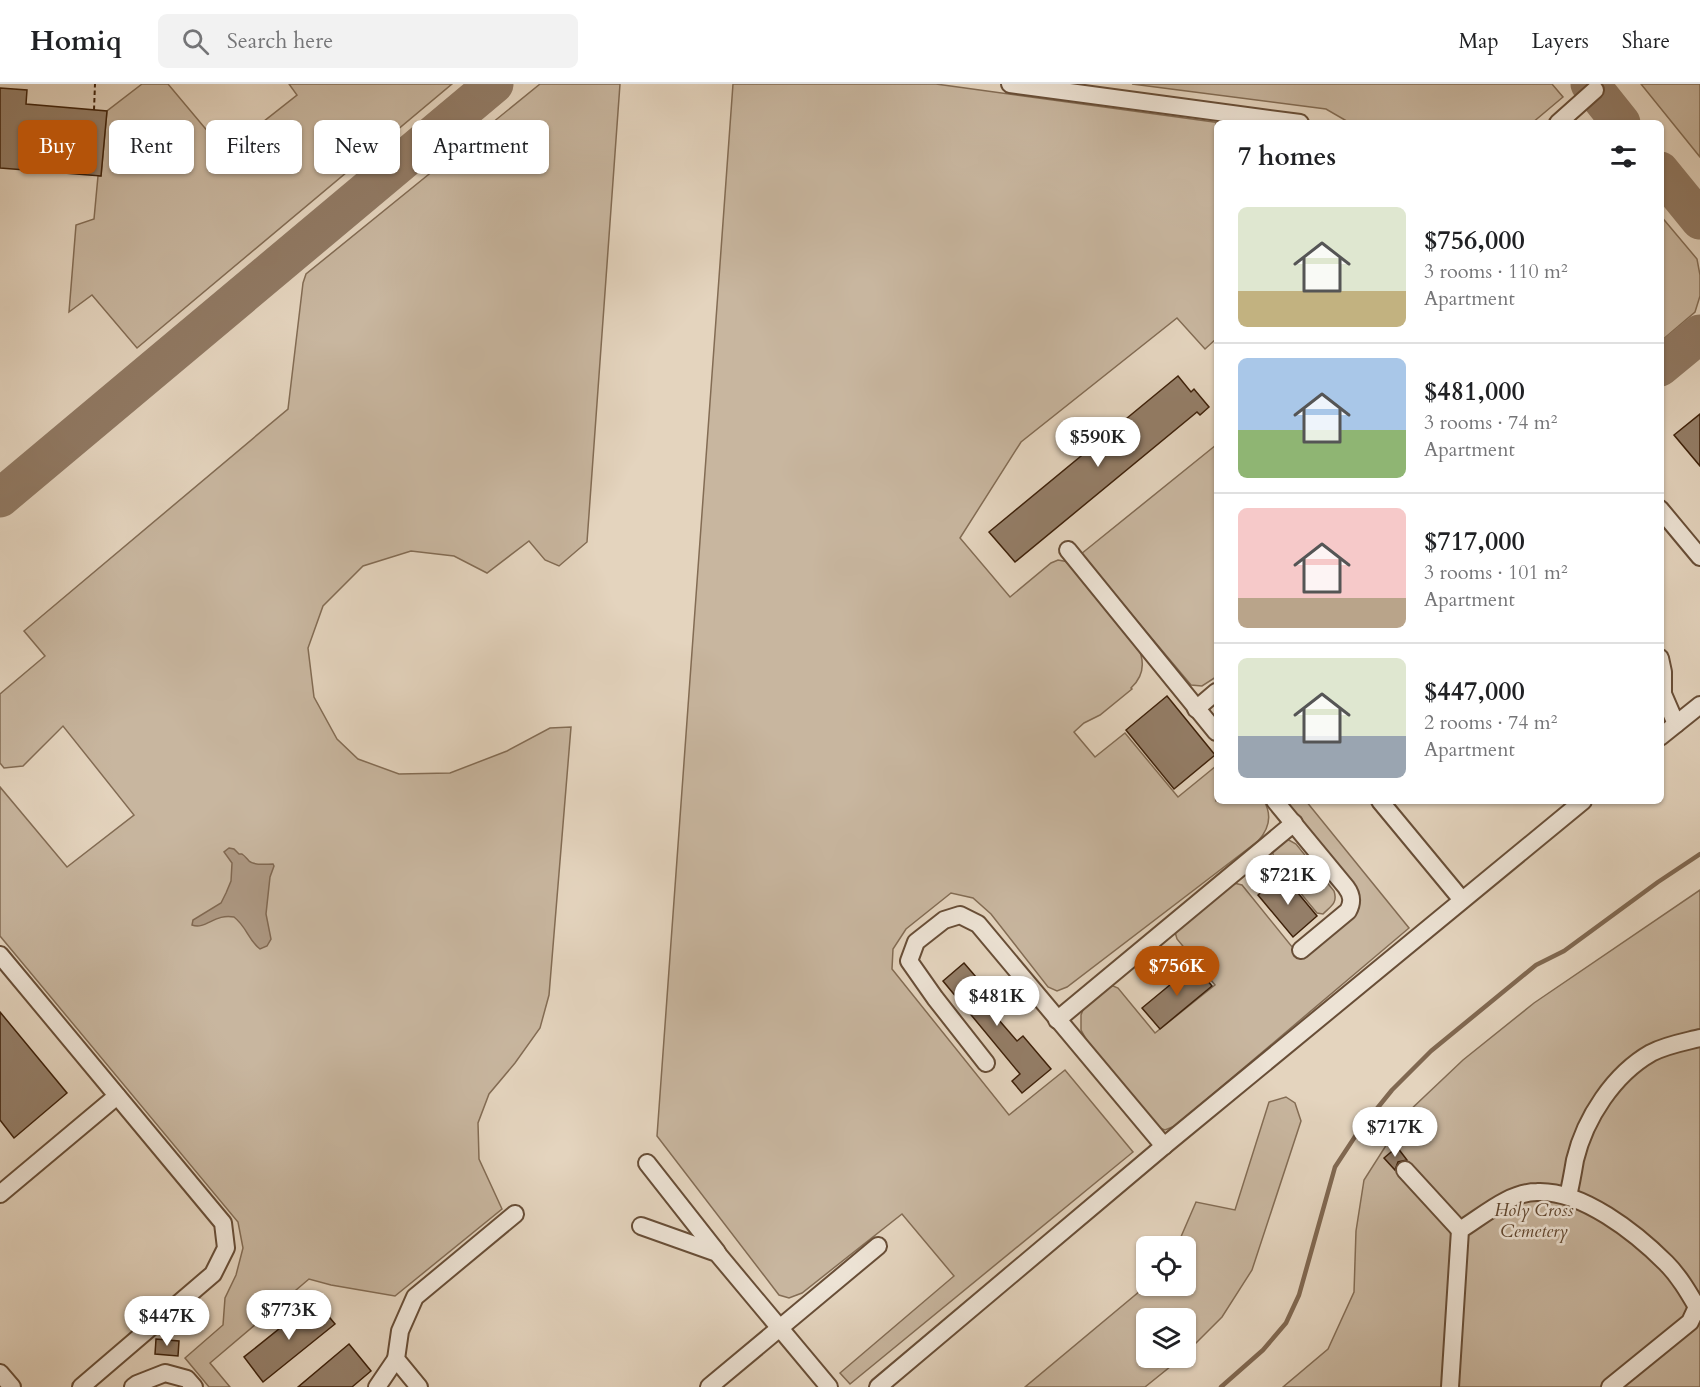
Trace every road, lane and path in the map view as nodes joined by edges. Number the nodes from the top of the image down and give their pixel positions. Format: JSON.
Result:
{"nodes":[{"id":1,"x":95,"y":84,"type":"edge"},
{"id":2,"x":1010,"y":84,"type":"edge"},
{"id":3,"x":1595,"y":90,"type":"dead end"},
{"id":4,"x":94,"y":110,"type":"dead end"},
{"id":5,"x":1278,"y":120,"type":"edge"},
{"id":6,"x":1561,"y":120,"type":"edge"},
{"id":7,"x":1664,"y":514,"type":"edge"},
{"id":8,"x":1068,"y":550,"type":"dead end"},
{"id":9,"x":1700,"y":557,"type":"edge"},
{"id":10,"x":1214,"y":694,"type":"edge"},
{"id":11,"x":1664,"y":696,"type":"edge"},
{"id":12,"x":1700,"y":705,"type":"edge"},
{"id":13,"x":1196,"y":709,"type":"junction"},
{"id":14,"x":1676,"y":724,"type":"junction"},
{"id":15,"x":1214,"y":730,"type":"edge"},
{"id":16,"x":1664,"y":734,"type":"edge"},
{"id":17,"x":1277,"y":804,"type":"edge"},
{"id":18,"x":1382,"y":804,"type":"edge"},
{"id":19,"x":1579,"y":804,"type":"edge"},
{"id":20,"x":1294,"y":824,"type":"junction"},
{"id":21,"x":1462,"y":900,"type":"junction"},
{"id":22,"x":1301,"y":950,"type":"dead end"},
{"id":23,"x":0,"y":955,"type":"edge"},
{"id":24,"x":1057,"y":1020,"type":"junction"},
{"id":25,"x":1700,"y":1038,"type":"edge"},
{"id":26,"x":986,"y":1063,"type":"dead end"},
{"id":27,"x":117,"y":1096,"type":"junction"},
{"id":28,"x":1164,"y":1146,"type":"junction"},
{"id":29,"x":647,"y":1163,"type":"dead end"},
{"id":30,"x":1405,"y":1170,"type":"dead end"},
{"id":31,"x":0,"y":1194,"type":"edge"},
{"id":32,"x":1568,"y":1196,"type":"junction"},
{"id":33,"x":514,"y":1214,"type":"dead end"},
{"id":34,"x":641,"y":1226,"type":"dead end"},
{"id":35,"x":1460,"y":1230,"type":"junction"},
{"id":36,"x":878,"y":1246,"type":"dead end"},
{"id":37,"x":717,"y":1253,"type":"junction"},
{"id":38,"x":1699,"y":1309,"type":"edge"},
{"id":39,"x":779,"y":1328,"type":"junction"},
{"id":40,"x":396,"y":1359,"type":"junction"},
{"id":41,"x":0,"y":1373,"type":"edge"},
{"id":42,"x":12,"y":1387,"type":"edge"},
{"id":43,"x":81,"y":1387,"type":"edge"},
{"id":44,"x":133,"y":1387,"type":"edge"},
{"id":45,"x":194,"y":1387,"type":"edge"},
{"id":46,"x":377,"y":1387,"type":"edge"},
{"id":47,"x":418,"y":1387,"type":"edge"},
{"id":48,"x":709,"y":1387,"type":"edge"},
{"id":49,"x":829,"y":1387,"type":"edge"},
{"id":50,"x":879,"y":1387,"type":"edge"},
{"id":51,"x":1450,"y":1387,"type":"edge"},
{"id":52,"x":1610,"y":1387,"type":"edge"}],
"edges":[{"from":1,"to":4,"type":"path"},
{"from":2,"to":5,"type":"lane"},
{"from":3,"to":6,"type":"lane"},
{"from":7,"to":9,"type":"lane"},
{"from":8,"to":13,"type":"lane"},
{"from":10,"to":13,"type":"lane"},
{"from":11,"to":14,"type":"lane"},
{"from":12,"to":14,"type":"lane"},
{"from":13,"to":15,"type":"lane"},
{"from":14,"to":16,"type":"lane"},
{"from":17,"to":20,"type":"lane"},
{"from":18,"to":21,"type":"lane"},
{"from":19,"to":21,"type":"lane"},
{"from":20,"to":22,"type":"lane"},
{"from":20,"to":24,"type":"lane"},
{"from":21,"to":28,"type":"lane"},
{"from":23,"to":27,"type":"lane"},
{"from":24,"to":26,"type":"lane"},
{"from":24,"to":28,"type":"lane"},
{"from":25,"to":32,"type":"lane"},
{"from":27,"to":31,"type":"lane"},
{"from":27,"to":43,"type":"lane"},
{"from":28,"to":50,"type":"lane"},
{"from":29,"to":37,"type":"lane"},
{"from":30,"to":35,"type":"lane"},
{"from":32,"to":35,"type":"lane"},
{"from":32,"to":38,"type":"lane"},
{"from":33,"to":40,"type":"lane"},
{"from":34,"to":37,"type":"lane"},
{"from":35,"to":51,"type":"lane"},
{"from":36,"to":39,"type":"lane"},
{"from":37,"to":39,"type":"lane"},
{"from":38,"to":52,"type":"lane"},
{"from":39,"to":48,"type":"lane"},
{"from":39,"to":49,"type":"lane"},
{"from":40,"to":46,"type":"lane"},
{"from":40,"to":47,"type":"lane"},
{"from":41,"to":42,"type":"lane"},
{"from":44,"to":45,"type":"lane"}]}
